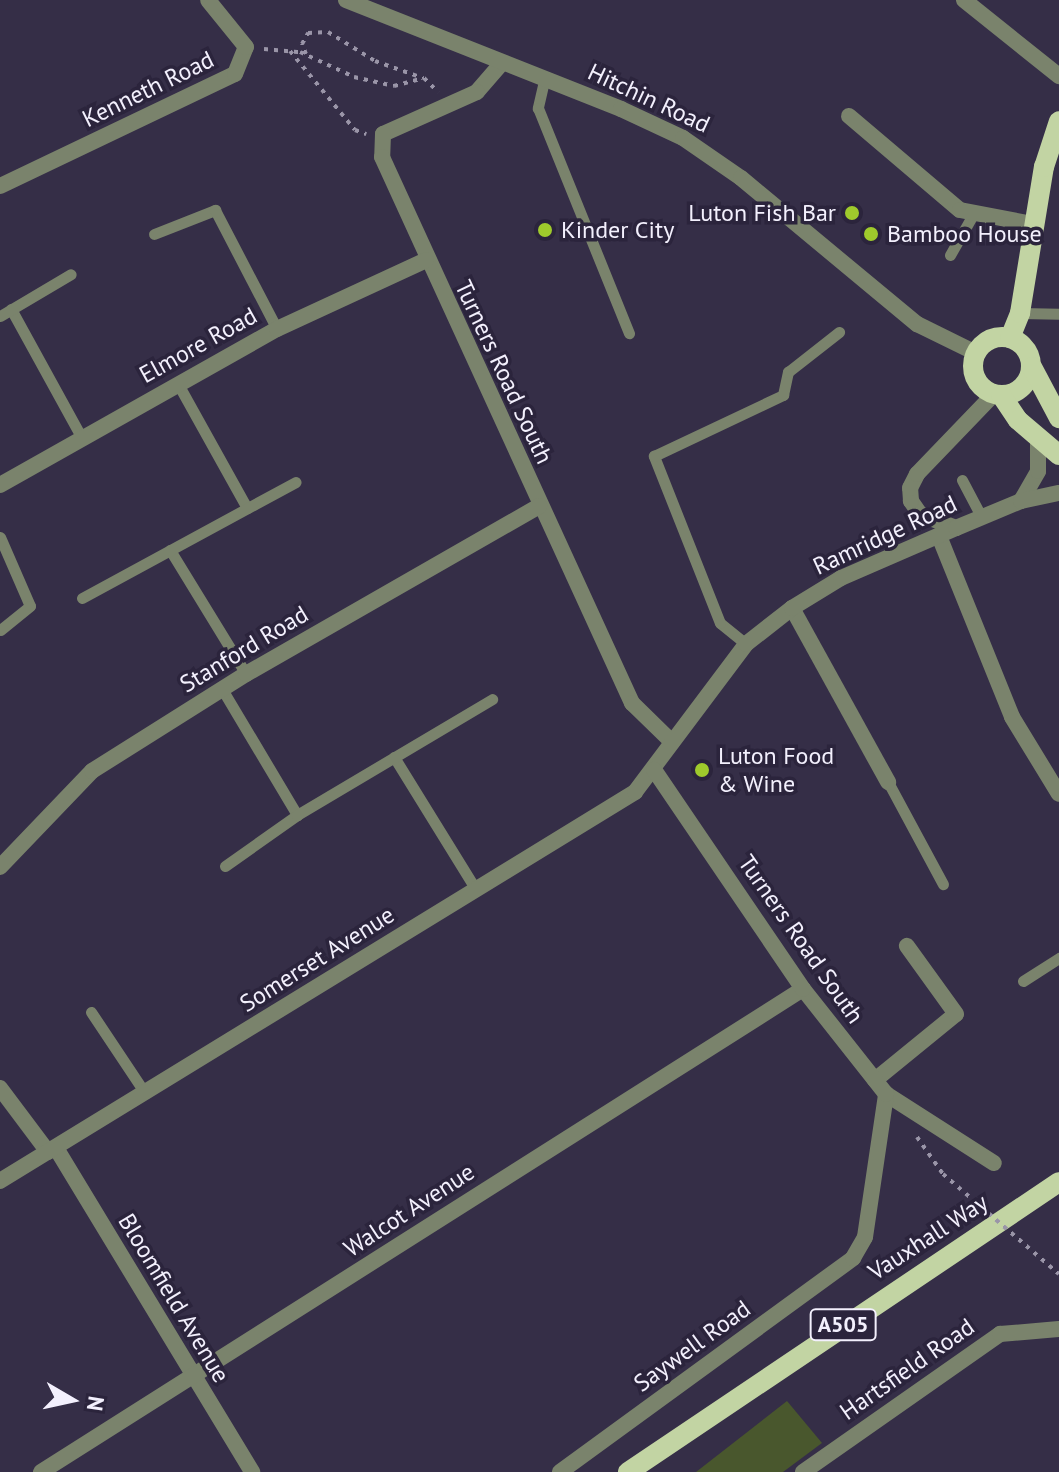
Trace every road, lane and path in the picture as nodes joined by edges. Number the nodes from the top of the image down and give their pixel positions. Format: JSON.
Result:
{"nodes":[{"id":1,"x":208,"y":0,"type":"edge"},
{"id":2,"x":346,"y":0,"type":"edge"},
{"id":3,"x":964,"y":0,"type":"edge"},
{"id":4,"x":246,"y":47,"type":"junction"},
{"id":5,"x":290,"y":51,"type":"junction"},
{"id":6,"x":306,"y":54,"type":"junction"},
{"id":7,"x":501,"y":64,"type":"junction"},
{"id":8,"x":1059,"y":76,"type":"edge"},
{"id":9,"x":424,"y":78,"type":"junction"},
{"id":10,"x":544,"y":81,"type":"junction"},
{"id":11,"x":450,"y":104,"type":"junction"},
{"id":12,"x":849,"y":116,"type":"dead end"},
{"id":13,"x":1059,"y":121,"type":"edge"},
{"id":14,"x":380,"y":139,"type":"junction"},
{"id":15,"x":0,"y":186,"type":"edge"},
{"id":16,"x":974,"y":213,"type":"junction"},
{"id":17,"x":1032,"y":224,"type":"junction"},
{"id":18,"x":154,"y":234,"type":"dead end"},
{"id":19,"x":950,"y":255,"type":"dead end"},
{"id":20,"x":426,"y":260,"type":"junction"},
{"id":21,"x":71,"y":274,"type":"dead end"},
{"id":22,"x":5,"y":312,"type":"edge"},
{"id":23,"x":1020,"y":313,"type":"junction"},
{"id":24,"x":1059,"y":314,"type":"edge"},
{"id":25,"x":277,"y":329,"type":"junction"},
{"id":26,"x":839,"y":332,"type":"dead end"},
{"id":27,"x":629,"y":333,"type":"dead end"},
{"id":28,"x":1010,"y":338,"type":"junction"},
{"id":29,"x":976,"y":353,"type":"junction"},
{"id":30,"x":1032,"y":367,"type":"junction"},
{"id":31,"x":178,"y":384,"type":"junction"},
{"id":32,"x":998,"y":394,"type":"junction"},
{"id":33,"x":1059,"y":418,"type":"edge"},
{"id":34,"x":82,"y":438,"type":"junction"},
{"id":35,"x":1038,"y":439,"type":"junction"},
{"id":36,"x":1059,"y":455,"type":"edge"},
{"id":37,"x":962,"y":480,"type":"dead end"},
{"id":38,"x":296,"y":482,"type":"dead end"},
{"id":39,"x":0,"y":485,"type":"edge"},
{"id":40,"x":1059,"y":493,"type":"edge"},
{"id":41,"x":1021,"y":501,"type":"junction"},
{"id":42,"x":539,"y":506,"type":"junction"},
{"id":43,"x":247,"y":508,"type":"junction"},
{"id":44,"x":982,"y":518,"type":"junction"},
{"id":45,"x":956,"y":528,"type":"junction"},
{"id":46,"x":939,"y":536,"type":"junction"},
{"id":47,"x":0,"y":537,"type":"edge"},
{"id":48,"x":170,"y":550,"type":"junction"},
{"id":49,"x":82,"y":598,"type":"dead end"},
{"id":50,"x":792,"y":608,"type":"junction"},
{"id":51,"x":0,"y":630,"type":"edge"},
{"id":52,"x":746,"y":644,"type":"junction"},
{"id":53,"x":246,"y":674,"type":"junction"},
{"id":54,"x":222,"y":689,"type":"junction"},
{"id":55,"x":492,"y":699,"type":"dead end"},
{"id":56,"x":672,"y":742,"type":"junction"},
{"id":57,"x":394,"y":757,"type":"junction"},
{"id":58,"x":654,"y":770,"type":"junction"},
{"id":59,"x":888,"y":782,"type":"joint"},
{"id":60,"x":1059,"y":794,"type":"edge"},
{"id":61,"x":297,"y":815,"type":"junction"},
{"id":62,"x":225,"y":866,"type":"dead end"},
{"id":63,"x":0,"y":867,"type":"edge"},
{"id":64,"x":943,"y":884,"type":"dead end"},
{"id":65,"x":476,"y":890,"type":"junction"},
{"id":66,"x":907,"y":946,"type":"dead end"},
{"id":67,"x":1059,"y":958,"type":"edge"},
{"id":68,"x":1023,"y":981,"type":"dead end"},
{"id":69,"x":803,"y":989,"type":"junction"},
{"id":70,"x":91,"y":1012,"type":"dead end"},
{"id":71,"x":875,"y":1080,"type":"junction"},
{"id":72,"x":0,"y":1088,"type":"edge"},
{"id":73,"x":145,"y":1093,"type":"junction"},
{"id":74,"x":886,"y":1094,"type":"junction"},
{"id":75,"x":52,"y":1150,"type":"junction"},
{"id":76,"x":994,"y":1163,"type":"dead end"},
{"id":77,"x":943,"y":1174,"type":"dead end"},
{"id":78,"x":0,"y":1181,"type":"edge"},
{"id":79,"x":1059,"y":1182,"type":"edge"},
{"id":80,"x":1059,"y":1274,"type":"edge"},
{"id":81,"x":1053,"y":1327,"type":"edge"},
{"id":82,"x":192,"y":1376,"type":"junction"},
{"id":83,"x":41,"y":1472,"type":"edge"},
{"id":84,"x":252,"y":1472,"type":"edge"},
{"id":85,"x":560,"y":1472,"type":"edge"},
{"id":86,"x":628,"y":1472,"type":"edge"},
{"id":87,"x":803,"y":1472,"type":"edge"}],
"edges":[{"from":1,"to":4,"type":"street","name":"Kenneth Road"},
{"from":2,"to":7,"type":"street","name":"Hitchin Road"},
{"from":3,"to":8,"type":"street"},
{"from":4,"to":5,"type":"path"},
{"from":4,"to":15,"type":"street","name":"Kenneth Road"},
{"from":5,"to":6,"type":"path"},
{"from":5,"to":14,"type":"path"},
{"from":6,"to":9,"type":"path"},
{"from":6,"to":9,"type":"path"},
{"from":7,"to":10,"type":"street","name":"Hitchin Road"},
{"from":7,"to":11,"type":"street"},
{"from":9,"to":11,"type":"path"},
{"from":10,"to":27,"type":"lane"},
{"from":10,"to":29,"type":"street","name":"Hitchin Road"},
{"from":11,"to":14,"type":"street"},
{"from":12,"to":16,"type":"street"},
{"from":13,"to":17,"type":"main road"},
{"from":14,"to":20,"type":"street","name":"Turners Road South"},
{"from":16,"to":17,"type":"street"},
{"from":16,"to":19,"type":"lane"},
{"from":17,"to":23,"type":"main road"},
{"from":18,"to":25,"type":"lane"},
{"from":20,"to":25,"type":"street","name":"Elmore Road"},
{"from":20,"to":42,"type":"street","name":"Turners Road South"},
{"from":21,"to":22,"type":"lane"},
{"from":22,"to":34,"type":"lane"},
{"from":23,"to":24,"type":"lane"},
{"from":23,"to":28,"type":"main road"},
{"from":25,"to":31,"type":"street","name":"Elmore Road"},
{"from":26,"to":52,"type":"lane"},
{"from":28,"to":29,"type":"main road"},
{"from":28,"to":30,"type":"main road"},
{"from":29,"to":32,"type":"main road"},
{"from":30,"to":32,"type":"main road"},
{"from":30,"to":33,"type":"main road"},
{"from":31,"to":34,"type":"street","name":"Elmore Road"},
{"from":31,"to":43,"type":"lane"},
{"from":32,"to":35,"type":"main road"},
{"from":32,"to":45,"type":"street"},
{"from":34,"to":39,"type":"street","name":"Elmore Road"},
{"from":35,"to":36,"type":"main road"},
{"from":35,"to":41,"type":"street"},
{"from":37,"to":44,"type":"lane"},
{"from":38,"to":43,"type":"lane"},
{"from":40,"to":41,"type":"street","name":"Ramridge Road"},
{"from":41,"to":44,"type":"street","name":"Ramridge Road"},
{"from":42,"to":53,"type":"street","name":"Stanford Road"},
{"from":42,"to":56,"type":"street","name":"Turners Road South"},
{"from":43,"to":48,"type":"lane"},
{"from":44,"to":45,"type":"street","name":"Ramridge Road"},
{"from":45,"to":46,"type":"street","name":"Ramridge Road"},
{"from":46,"to":50,"type":"street","name":"Ramridge Road"},
{"from":46,"to":60,"type":"street"},
{"from":47,"to":51,"type":"lane"},
{"from":48,"to":49,"type":"lane"},
{"from":48,"to":53,"type":"lane"},
{"from":50,"to":52,"type":"street","name":"Ramridge Road"},
{"from":50,"to":59,"type":"street"},
{"from":52,"to":56,"type":"street","name":"Ramridge Road"},
{"from":53,"to":54,"type":"street","name":"Stanford Road"},
{"from":54,"to":61,"type":"lane"},
{"from":54,"to":63,"type":"street","name":"Stanford Road"},
{"from":55,"to":57,"type":"lane"},
{"from":56,"to":58,"type":"street","name":"Ramridge Road"},
{"from":57,"to":61,"type":"lane"},
{"from":57,"to":65,"type":"lane"},
{"from":58,"to":65,"type":"street","name":"Somerset Avenue"},
{"from":58,"to":69,"type":"street","name":"Turners Road South"},
{"from":59,"to":64,"type":"lane"},
{"from":61,"to":62,"type":"lane"},
{"from":65,"to":73,"type":"street","name":"Somerset Avenue"},
{"from":66,"to":71,"type":"street"},
{"from":67,"to":68,"type":"lane"},
{"from":69,"to":71,"type":"street","name":"Turners Road South"},
{"from":69,"to":82,"type":"street","name":"Walcot Avenue"},
{"from":70,"to":73,"type":"lane"},
{"from":71,"to":74,"type":"street","name":"Turners Road South"},
{"from":72,"to":75,"type":"street","name":"Bloomfield Avenue"},
{"from":73,"to":75,"type":"street","name":"Somerset Avenue"},
{"from":74,"to":76,"type":"street","name":"Turners Road South"},
{"from":74,"to":85,"type":"street","name":"Saywell Road"},
{"from":75,"to":78,"type":"street","name":"Somerset Avenue"},
{"from":75,"to":82,"type":"street","name":"Bloomfield Avenue"},
{"from":77,"to":80,"type":"path","bridge":true},
{"from":79,"to":86,"type":"main road","name":"Vauxhall Way","number":"A505"},
{"from":81,"to":87,"type":"street","name":"Hartsfield Road"},
{"from":82,"to":83,"type":"street","name":"Walcot Avenue"},
{"from":82,"to":84,"type":"street","name":"Bloomfield Avenue"}]}
